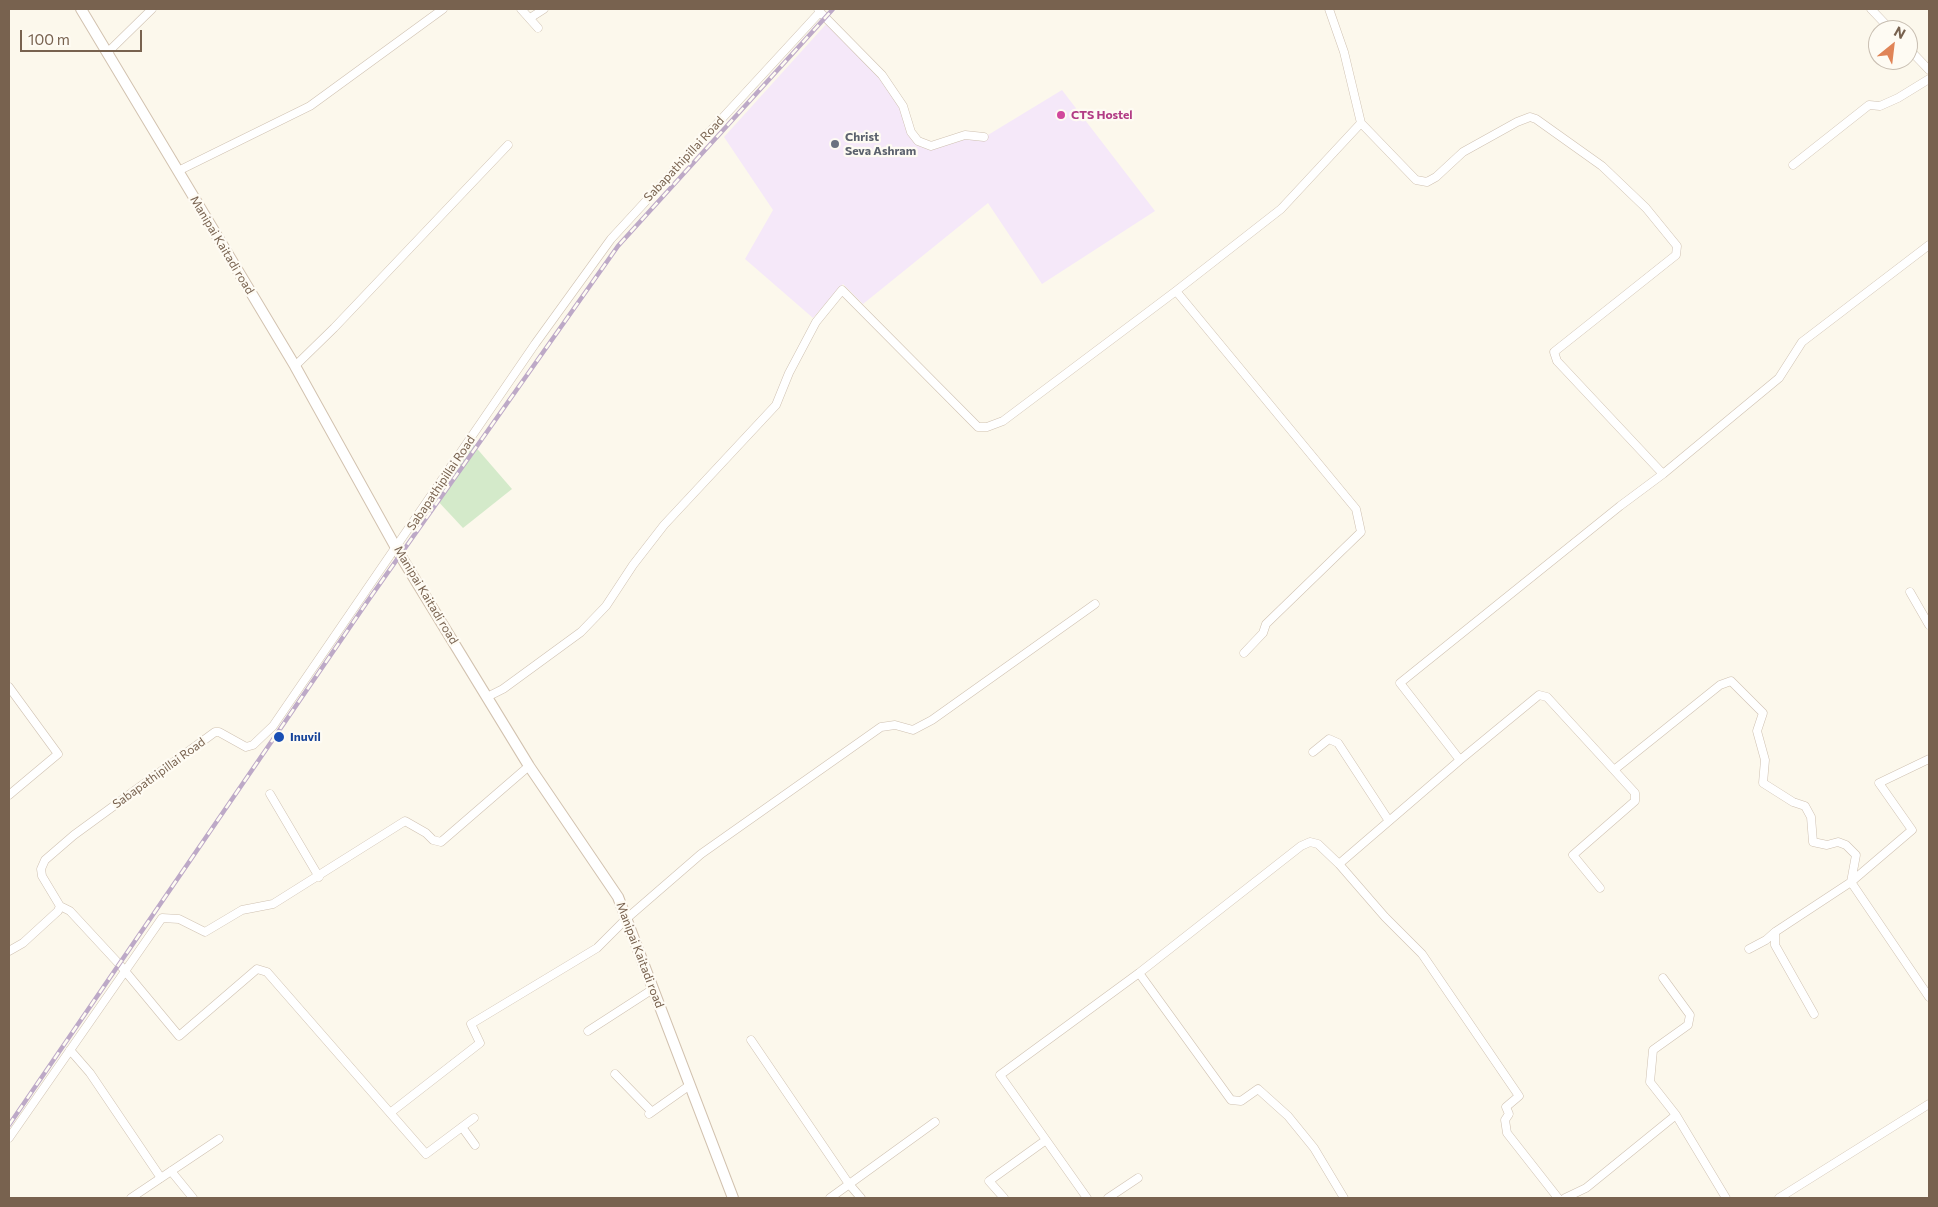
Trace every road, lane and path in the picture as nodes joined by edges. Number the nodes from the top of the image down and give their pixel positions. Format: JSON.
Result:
{"nodes":[{"id":1,"x":81,"y":9,"type":"edge"},
{"id":2,"x":152,"y":9,"type":"edge"},
{"id":3,"x":443,"y":9,"type":"edge"},
{"id":4,"x":521,"y":9,"type":"edge"},
{"id":5,"x":544,"y":9,"type":"edge"},
{"id":6,"x":1329,"y":9,"type":"edge"},
{"id":7,"x":1871,"y":9,"type":"edge"},
{"id":8,"x":819,"y":10,"type":"edge"},
{"id":9,"x":530,"y":18,"type":"junction"},
{"id":10,"x":1881,"y":20,"type":"edge"},
{"id":11,"x":538,"y":28,"type":"dead end"},
{"id":12,"x":108,"y":53,"type":"junction"},
{"id":13,"x":1918,"y":58,"type":"edge"},
{"id":14,"x":1929,"y":70,"type":"edge"},
{"id":15,"x":1929,"y":79,"type":"edge"},
{"id":16,"x":1361,"y":123,"type":"junction"},
{"id":17,"x":984,"y":137,"type":"dead end"},
{"id":18,"x":508,"y":145,"type":"dead end"},
{"id":19,"x":1792,"y":165,"type":"dead end"},
{"id":20,"x":178,"y":171,"type":"junction"},
{"id":21,"x":1929,"y":245,"type":"edge"},
{"id":22,"x":1176,"y":291,"type":"junction"},
{"id":23,"x":295,"y":366,"type":"junction"},
{"id":24,"x":1663,"y":474,"type":"junction"},
{"id":25,"x":397,"y":548,"type":"junction"},
{"id":26,"x":1910,"y":592,"type":"dead end"},
{"id":27,"x":1096,"y":604,"type":"dead end"},
{"id":28,"x":1929,"y":625,"type":"edge"},
{"id":29,"x":1244,"y":653,"type":"dead end"},
{"id":30,"x":9,"y":687,"type":"edge"},
{"id":31,"x":487,"y":697,"type":"junction"},
{"id":32,"x":1313,"y":752,"type":"dead end"},
{"id":33,"x":1929,"y":759,"type":"edge"},
{"id":34,"x":1460,"y":760,"type":"junction"},
{"id":35,"x":529,"y":766,"type":"junction"},
{"id":36,"x":1614,"y":770,"type":"junction"},
{"id":37,"x":270,"y":794,"type":"dead end"},
{"id":38,"x":9,"y":795,"type":"edge"},
{"id":39,"x":1389,"y":821,"type":"junction"},
{"id":40,"x":1339,"y":864,"type":"junction"},
{"id":41,"x":319,"y":876,"type":"junction"},
{"id":42,"x":1851,"y":882,"type":"junction"},
{"id":43,"x":1600,"y":888,"type":"dead end"},
{"id":44,"x":60,"y":906,"type":"junction"},
{"id":45,"x":626,"y":919,"type":"junction"},
{"id":46,"x":1775,"y":932,"type":"junction"},
{"id":47,"x":1748,"y":949,"type":"dead end"},
{"id":48,"x":9,"y":951,"type":"edge"},
{"id":49,"x":124,"y":970,"type":"junction"},
{"id":50,"x":1139,"y":973,"type":"junction"},
{"id":51,"x":1663,"y":978,"type":"dead end"},
{"id":52,"x":653,"y":989,"type":"junction"},
{"id":53,"x":1929,"y":997,"type":"edge"},
{"id":54,"x":1814,"y":1014,"type":"dead end"},
{"id":55,"x":588,"y":1031,"type":"dead end"},
{"id":56,"x":751,"y":1040,"type":"dead end"},
{"id":57,"x":70,"y":1050,"type":"junction"},
{"id":58,"x":614,"y":1074,"type":"dead end"},
{"id":59,"x":690,"y":1085,"type":"junction"},
{"id":60,"x":1929,"y":1104,"type":"edge"},
{"id":61,"x":390,"y":1113,"type":"junction"},
{"id":62,"x":1676,"y":1115,"type":"junction"},
{"id":63,"x":474,"y":1118,"type":"dead end"},
{"id":64,"x":935,"y":1122,"type":"dead end"},
{"id":65,"x":462,"y":1127,"type":"junction"},
{"id":66,"x":9,"y":1138,"type":"edge"},
{"id":67,"x":219,"y":1139,"type":"dead end"},
{"id":68,"x":1046,"y":1140,"type":"junction"},
{"id":69,"x":475,"y":1146,"type":"dead end"},
{"id":70,"x":171,"y":1171,"type":"junction"},
{"id":71,"x":161,"y":1178,"type":"junction"},
{"id":72,"x":1138,"y":1178,"type":"dead end"},
{"id":73,"x":849,"y":1184,"type":"junction"},
{"id":74,"x":131,"y":1198,"type":"edge"},
{"id":75,"x":193,"y":1198,"type":"edge"},
{"id":76,"x":733,"y":1198,"type":"edge"},
{"id":77,"x":830,"y":1198,"type":"edge"},
{"id":78,"x":861,"y":1198,"type":"edge"},
{"id":79,"x":1004,"y":1198,"type":"edge"},
{"id":80,"x":1087,"y":1198,"type":"edge"},
{"id":81,"x":1108,"y":1198,"type":"edge"},
{"id":82,"x":1344,"y":1198,"type":"edge"},
{"id":83,"x":1558,"y":1198,"type":"edge"},
{"id":84,"x":1565,"y":1198,"type":"edge"},
{"id":85,"x":1726,"y":1198,"type":"edge"},
{"id":86,"x":1779,"y":1198,"type":"edge"}],
"edges":[{"from":1,"to":12,"type":"main road","name":"Manipai Kaitadi road"},
{"from":2,"to":12,"type":"street"},
{"from":3,"to":20,"type":"street"},
{"from":4,"to":9,"type":"street"},
{"from":5,"to":9,"type":"street"},
{"from":6,"to":16,"type":"street"},
{"from":7,"to":10,"type":"street"},
{"from":8,"to":17,"type":"street"},
{"from":8,"to":25,"type":"street","name":"Sabapathipillai Road"},
{"from":9,"to":11,"type":"street"},
{"from":12,"to":20,"type":"main road","name":"Manipai Kaitadi road"},
{"from":13,"to":14,"type":"street"},
{"from":15,"to":19,"type":"street"},
{"from":16,"to":22,"type":"street"},
{"from":16,"to":24,"type":"street"},
{"from":18,"to":23,"type":"street"},
{"from":20,"to":23,"type":"main road","name":"Manipai Kaitadi road"},
{"from":21,"to":24,"type":"street"},
{"from":22,"to":29,"type":"street"},
{"from":22,"to":31,"type":"street"},
{"from":23,"to":25,"type":"main road","name":"Manipai Kaitadi road"},
{"from":24,"to":34,"type":"street"},
{"from":25,"to":31,"type":"main road","name":"Manipai Kaitadi road"},
{"from":25,"to":44,"type":"street","name":"Sabapathipillai Road"},
{"from":26,"to":28,"type":"street"},
{"from":27,"to":45,"type":"street"},
{"from":30,"to":38,"type":"street"},
{"from":31,"to":35,"type":"main road","name":"Manipai Kaitadi road"},
{"from":32,"to":39,"type":"street"},
{"from":33,"to":42,"type":"street"},
{"from":34,"to":36,"type":"street"},
{"from":34,"to":39,"type":"street"},
{"from":35,"to":41,"type":"street"},
{"from":35,"to":45,"type":"main road","name":"Manipai Kaitadi road"},
{"from":36,"to":42,"type":"street"},
{"from":36,"to":43,"type":"street"},
{"from":37,"to":41,"type":"street"},
{"from":39,"to":40,"type":"street"},
{"from":40,"to":50,"type":"street"},
{"from":40,"to":83,"type":"street"},
{"from":41,"to":49,"type":"street"},
{"from":42,"to":46,"type":"street"},
{"from":42,"to":53,"type":"street"},
{"from":44,"to":48,"type":"street"},
{"from":44,"to":49,"type":"street"},
{"from":45,"to":52,"type":"main road","name":"Manipai Kaitadi road"},
{"from":45,"to":61,"type":"street"},
{"from":46,"to":47,"type":"street"},
{"from":46,"to":54,"type":"street"},
{"from":49,"to":57,"type":"street"},
{"from":49,"to":61,"type":"street"},
{"from":50,"to":68,"type":"street"},
{"from":50,"to":82,"type":"street"},
{"from":51,"to":62,"type":"street"},
{"from":52,"to":55,"type":"street"},
{"from":52,"to":59,"type":"main road","name":"Manipai Kaitadi road"},
{"from":56,"to":73,"type":"street"},
{"from":57,"to":66,"type":"street"},
{"from":57,"to":71,"type":"street"},
{"from":58,"to":59,"type":"street"},
{"from":59,"to":76,"type":"main road","name":"Manipai Kaitadi road"},
{"from":60,"to":86,"type":"street"},
{"from":61,"to":65,"type":"street"},
{"from":62,"to":84,"type":"street"},
{"from":62,"to":85,"type":"street"},
{"from":63,"to":65,"type":"street"},
{"from":64,"to":73,"type":"street"},
{"from":65,"to":69,"type":"street"},
{"from":67,"to":70,"type":"street"},
{"from":68,"to":79,"type":"street"},
{"from":68,"to":80,"type":"street"},
{"from":70,"to":71,"type":"street"},
{"from":70,"to":75,"type":"street"},
{"from":71,"to":74,"type":"street"},
{"from":72,"to":81,"type":"street"},
{"from":73,"to":77,"type":"street"},
{"from":73,"to":78,"type":"street"}]}
